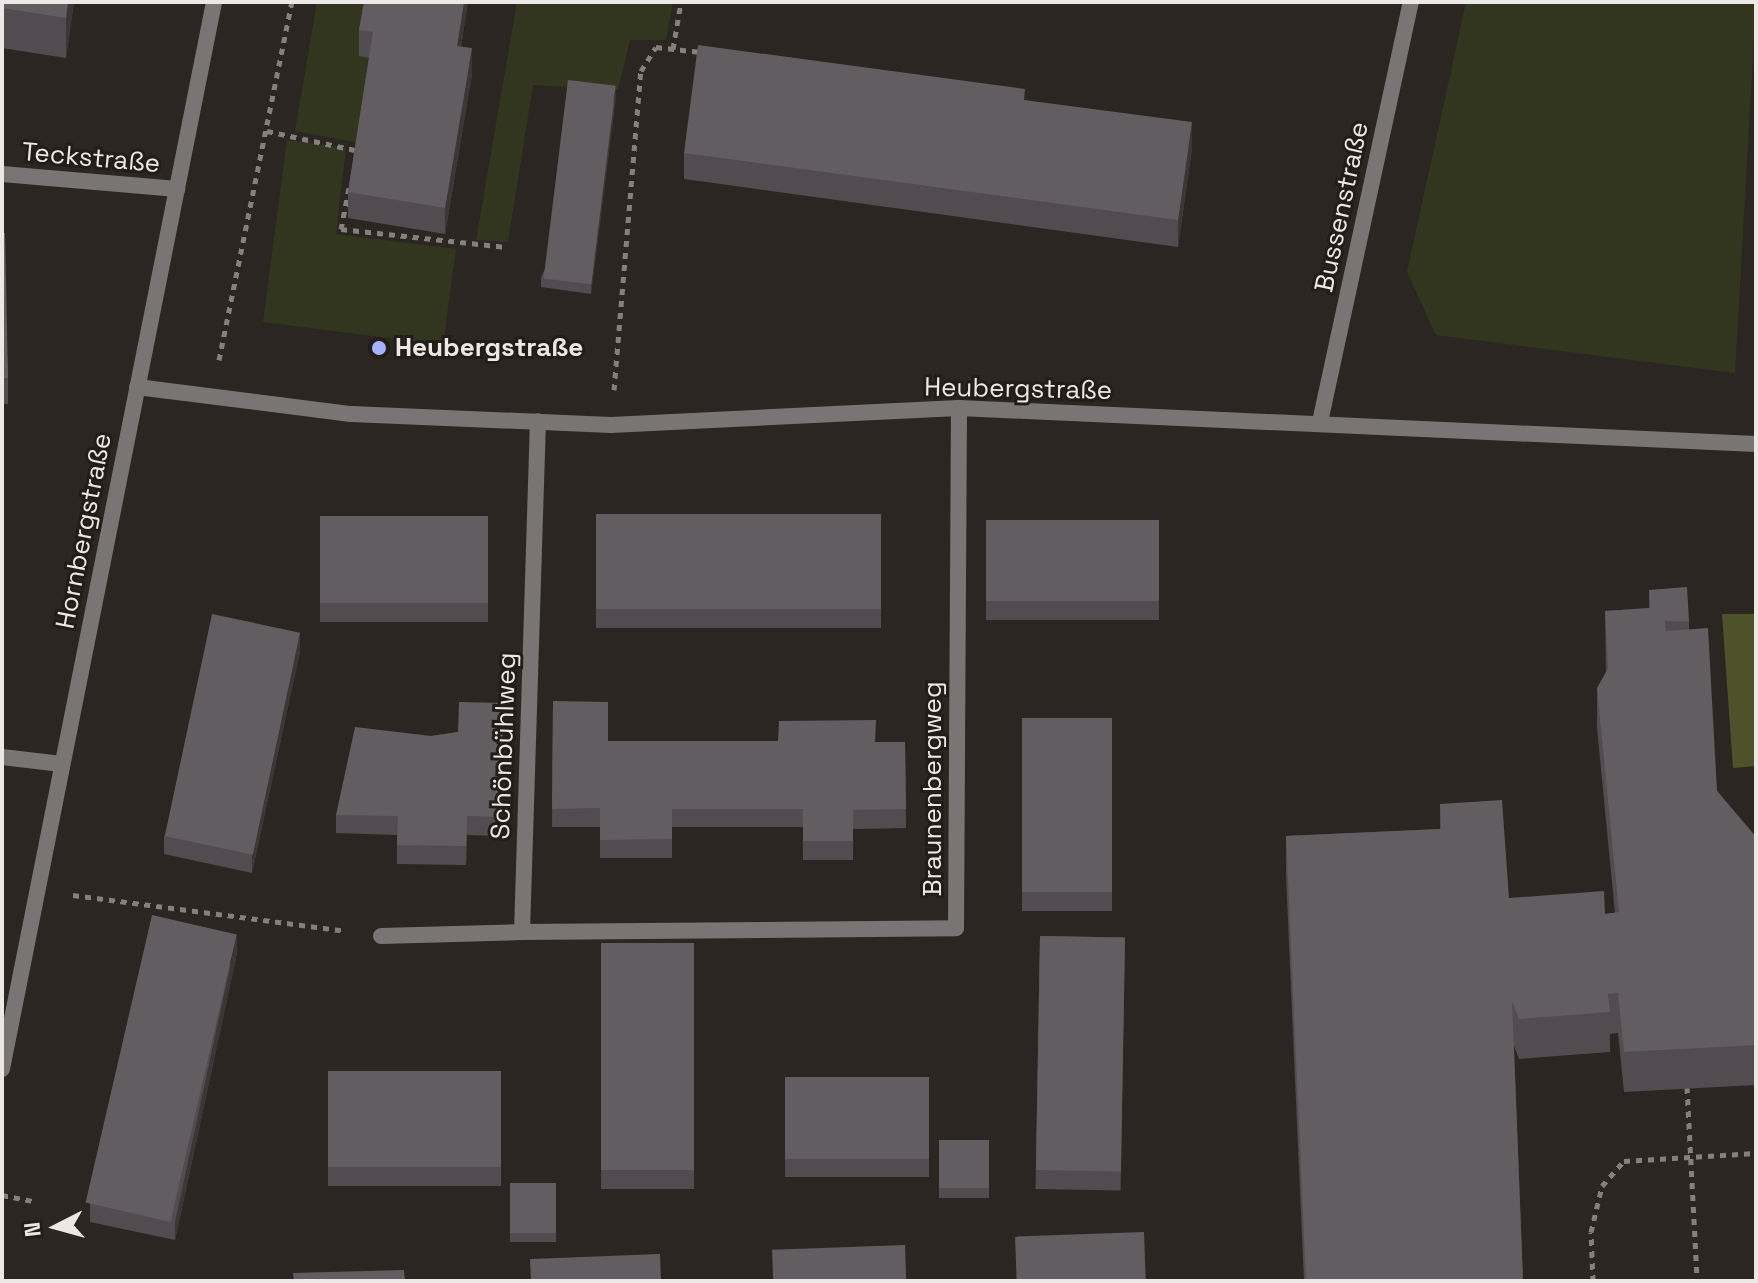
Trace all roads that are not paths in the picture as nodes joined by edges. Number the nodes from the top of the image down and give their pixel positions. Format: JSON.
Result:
{"nodes":[{"id":1,"x":214,"y":2,"type":"edge"},
{"id":2,"x":1411,"y":2,"type":"edge"},
{"id":3,"x":2,"y":174,"type":"edge"},
{"id":4,"x":177,"y":189,"type":"junction"},
{"id":5,"x":137,"y":387,"type":"junction"},
{"id":6,"x":959,"y":408,"type":"junction"},
{"id":7,"x":538,"y":421,"type":"junction"},
{"id":8,"x":1320,"y":422,"type":"junction"},
{"id":9,"x":1756,"y":444,"type":"edge"},
{"id":10,"x":2,"y":757,"type":"edge"},
{"id":11,"x":62,"y":764,"type":"junction"},
{"id":12,"x":522,"y":932,"type":"junction"},
{"id":13,"x":381,"y":936,"type":"road end"},
{"id":14,"x":2,"y":1069,"type":"edge"}],
"edges":[{"from":1,"to":4,"type":"street","name":"Hornbergstraße"},
{"from":2,"to":8,"type":"street","name":"Bussenstraße"},
{"from":3,"to":4,"type":"street","name":"Teckstraße"},
{"from":4,"to":5,"type":"street","name":"Hornbergstraße"},
{"from":5,"to":7,"type":"street","name":"Heubergstraße"},
{"from":5,"to":11,"type":"street","name":"Hornbergstraße"},
{"from":6,"to":7,"type":"street","name":"Heubergstraße"},
{"from":6,"to":8,"type":"street","name":"Heubergstraße"},
{"from":6,"to":12,"type":"street","name":"Braunenbergweg"},
{"from":7,"to":12,"type":"street","name":"Schönbühlweg"},
{"from":8,"to":9,"type":"street","name":"Heubergstraße"},
{"from":10,"to":11,"type":"street"},
{"from":11,"to":14,"type":"street","name":"Hornbergstraße"},
{"from":12,"to":13,"type":"street"}]}
